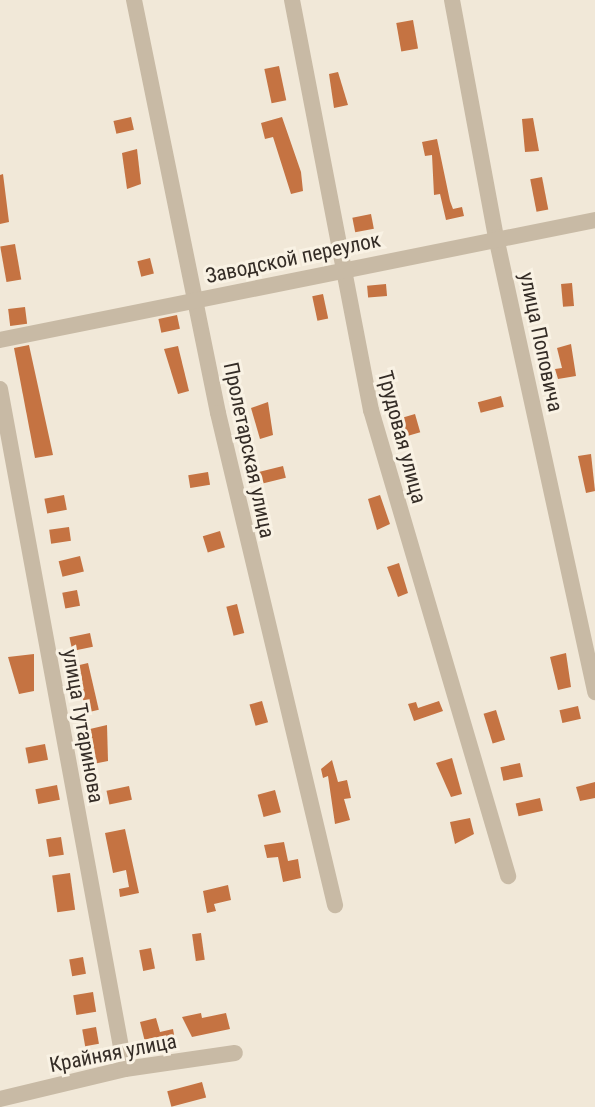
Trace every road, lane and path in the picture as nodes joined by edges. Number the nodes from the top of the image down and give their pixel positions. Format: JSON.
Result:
{"nodes":[{"id":1,"x":134,"y":0,"type":"edge"},
{"id":2,"x":292,"y":0,"type":"edge"},
{"id":3,"x":452,"y":0,"type":"edge"},
{"id":4,"x":595,"y":220,"type":"edge"},
{"id":5,"x":496,"y":237,"type":"junction"},
{"id":6,"x":342,"y":269,"type":"junction"},
{"id":7,"x":196,"y":299,"type":"junction"},
{"id":8,"x":0,"y":340,"type":"edge"},
{"id":9,"x":0,"y":390,"type":"edge"},
{"id":10,"x":595,"y":692,"type":"edge"},
{"id":11,"x":508,"y":876,"type":"dead end"},
{"id":12,"x":335,"y":905,"type":"dead end"},
{"id":13,"x":235,"y":1053,"type":"dead end"},
{"id":14,"x":125,"y":1069,"type":"junction"},
{"id":15,"x":0,"y":1099,"type":"edge"}],
"edges":[{"from":1,"to":7,"type":"street","name":"Пролетарская улица"},
{"from":2,"to":6,"type":"street","name":"Трудовая улица"},
{"from":3,"to":5,"type":"street","name":"улица Поповича"},
{"from":4,"to":5,"type":"street","name":"Заводской переулок"},
{"from":5,"to":6,"type":"street","name":"Заводской переулок"},
{"from":5,"to":10,"type":"street","name":"улица Поповича"},
{"from":6,"to":7,"type":"street","name":"Заводской переулок"},
{"from":6,"to":11,"type":"street","name":"Трудовая улица"},
{"from":7,"to":8,"type":"street","name":"Заводской переулок"},
{"from":7,"to":12,"type":"street","name":"Пролетарская улица"},
{"from":9,"to":14,"type":"street","name":"улица Тутаринова"},
{"from":13,"to":14,"type":"street","name":"Крайняя улица"},
{"from":14,"to":15,"type":"street","name":"Крайняя улица"}]}
